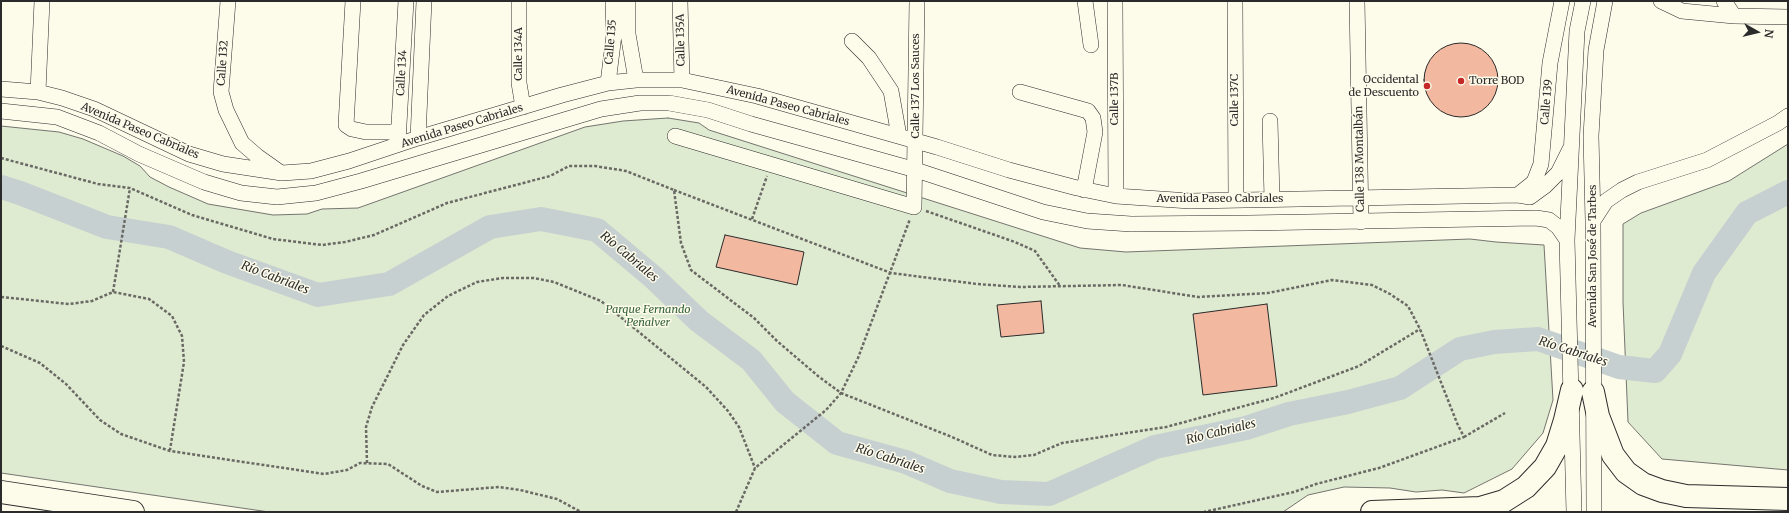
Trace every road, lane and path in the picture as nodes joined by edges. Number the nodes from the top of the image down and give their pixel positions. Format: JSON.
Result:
{"nodes":[{"id":1,"x":42,"y":1,"type":"edge"},
{"id":2,"x":228,"y":1,"type":"edge"},
{"id":3,"x":353,"y":1,"type":"edge"},
{"id":4,"x":406,"y":1,"type":"edge"},
{"id":5,"x":424,"y":1,"type":"edge"},
{"id":6,"x":519,"y":1,"type":"edge"},
{"id":7,"x":614,"y":1,"type":"edge"},
{"id":8,"x":628,"y":1,"type":"edge"},
{"id":9,"x":680,"y":1,"type":"edge"},
{"id":10,"x":917,"y":1,"type":"edge"},
{"id":11,"x":1085,"y":1,"type":"edge"},
{"id":12,"x":1115,"y":1,"type":"edge"},
{"id":13,"x":1235,"y":1,"type":"edge"},
{"id":14,"x":1357,"y":1,"type":"edge"},
{"id":15,"x":1562,"y":1,"type":"edge"},
{"id":16,"x":1583,"y":1,"type":"edge"},
{"id":17,"x":1606,"y":1,"type":"edge"},
{"id":18,"x":1661,"y":1,"type":"edge"},
{"id":19,"x":1724,"y":1,"type":"edge"},
{"id":20,"x":1734,"y":16,"type":"junction"},
{"id":21,"x":1788,"y":16,"type":"edge"},
{"id":22,"x":852,"y":41,"type":"dead end"},
{"id":23,"x":1091,"y":45,"type":"dead end"},
{"id":24,"x":636,"y":80,"type":"junction"},
{"id":25,"x":682,"y":80,"type":"junction"},
{"id":26,"x":608,"y":83,"type":"junction"},
{"id":27,"x":1,"y":89,"type":"edge"},
{"id":28,"x":38,"y":92,"type":"junction"},
{"id":29,"x":1020,"y":92,"type":"dead end"},
{"id":30,"x":523,"y":107,"type":"junction"},
{"id":31,"x":1,"y":111,"type":"edge"},
{"id":32,"x":1788,"y":116,"type":"edge"},
{"id":33,"x":1270,"y":121,"type":"dead end"},
{"id":34,"x":675,"y":136,"type":"dead end"},
{"id":35,"x":899,"y":136,"type":"junction"},
{"id":36,"x":398,"y":138,"type":"junction"},
{"id":37,"x":418,"y":138,"type":"junction"},
{"id":38,"x":916,"y":141,"type":"junction"},
{"id":39,"x":1570,"y":149,"type":"junction"},
{"id":40,"x":1,"y":158,"type":"edge"},
{"id":41,"x":771,"y":165,"type":"junction"},
{"id":42,"x":916,"y":170,"type":"junction"},
{"id":43,"x":282,"y":173,"type":"junction"},
{"id":44,"x":130,"y":188,"type":"junction"},
{"id":45,"x":674,"y":190,"type":"junction"},
{"id":46,"x":1084,"y":190,"type":"junction"},
{"id":47,"x":1518,"y":195,"type":"junction"},
{"id":48,"x":1116,"y":196,"type":"junction"},
{"id":49,"x":1361,"y":198,"type":"junction"},
{"id":50,"x":1272,"y":199,"type":"junction"},
{"id":51,"x":1236,"y":200,"type":"junction"},
{"id":52,"x":914,"y":207,"type":"junction"},
{"id":53,"x":752,"y":219,"type":"junction"},
{"id":54,"x":1593,"y":221,"type":"junction"},
{"id":55,"x":1361,"y":222,"type":"junction"},
{"id":56,"x":1567,"y":240,"type":"junction"},
{"id":57,"x":891,"y":273,"type":"junction"},
{"id":58,"x":1060,"y":286,"type":"junction"},
{"id":59,"x":112,"y":292,"type":"junction"},
{"id":60,"x":1,"y":298,"type":"edge"},
{"id":61,"x":1420,"y":329,"type":"junction"},
{"id":62,"x":1,"y":346,"type":"edge"},
{"id":63,"x":1572,"y":390,"type":"junction"},
{"id":64,"x":1593,"y":392,"type":"junction"},
{"id":65,"x":841,"y":393,"type":"junction"},
{"id":66,"x":1505,"y":413,"type":"dead end"},
{"id":67,"x":1464,"y":437,"type":"junction"},
{"id":68,"x":170,"y":451,"type":"junction"},
{"id":69,"x":367,"y":463,"type":"junction"},
{"id":70,"x":755,"y":468,"type":"junction"},
{"id":71,"x":1,"y":492,"type":"edge"},
{"id":72,"x":1788,"y":499,"type":"edge"},
{"id":73,"x":133,"y":512,"type":"edge"},
{"id":74,"x":582,"y":512,"type":"edge"},
{"id":75,"x":736,"y":512,"type":"edge"},
{"id":76,"x":1204,"y":512,"type":"edge"},
{"id":77,"x":1372,"y":512,"type":"edge"},
{"id":78,"x":1574,"y":512,"type":"edge"},
{"id":79,"x":1594,"y":512,"type":"edge"}],
"edges":[{"from":1,"to":28,"type":"street"},
{"from":2,"to":43,"type":"street","name":"Calle 132"},
{"from":3,"to":36,"type":"street"},
{"from":4,"to":36,"type":"street","name":"Calle 134"},
{"from":5,"to":37,"type":"street","name":"Calle 134"},
{"from":6,"to":30,"type":"street","name":"Calle 134A"},
{"from":7,"to":26,"type":"street","name":"Calle 135"},
{"from":8,"to":24,"type":"street","name":"Calle 135"},
{"from":9,"to":25,"type":"street","name":"Calle 135A"},
{"from":10,"to":38,"type":"street","name":"Calle 137 Los Sauces"},
{"from":11,"to":23,"type":"street"},
{"from":12,"to":48,"type":"street","name":"Calle 137B"},
{"from":13,"to":51,"type":"street","name":"Calle 137C"},
{"from":14,"to":49,"type":"street","name":"Calle 138 Montalbán"},
{"from":15,"to":47,"type":"street","name":"Calle 139"},
{"from":16,"to":39,"type":"street"},
{"from":17,"to":54,"type":"street","name":"Avenida San José de Tarbes"},
{"from":18,"to":20,"type":"street"},
{"from":19,"to":20,"type":"street"},
{"from":20,"to":21,"type":"street"},
{"from":22,"to":35,"type":"street"},
{"from":24,"to":25,"type":"street","name":"Avenida Paseo Cabriales"},
{"from":24,"to":26,"type":"street","name":"Avenida Paseo Cabriales"},
{"from":25,"to":35,"type":"street","name":"Avenida Paseo Cabriales"},
{"from":26,"to":30,"type":"street","name":"Avenida Paseo Cabriales"},
{"from":27,"to":28,"type":"street","name":"Avenida Paseo Cabriales"},
{"from":28,"to":43,"type":"street","name":"Avenida Paseo Cabriales"},
{"from":29,"to":46,"type":"street"},
{"from":30,"to":37,"type":"street","name":"Avenida Paseo Cabriales"},
{"from":31,"to":42,"type":"street","name":"Avenida Paseo Cabriales"},
{"from":32,"to":54,"type":"street"},
{"from":33,"to":50,"type":"street"},
{"from":34,"to":41,"type":"street"},
{"from":35,"to":38,"type":"street","name":"Avenida Paseo Cabriales"},
{"from":36,"to":37,"type":"street","name":"Avenida Paseo Cabriales"},
{"from":36,"to":43,"type":"street","name":"Avenida Paseo Cabriales"},
{"from":38,"to":42,"type":"street","name":"Calle 137 Los Sauces"},
{"from":38,"to":46,"type":"street","name":"Avenida Paseo Cabriales"},
{"from":39,"to":47,"type":"street","name":"Avenida Paseo Cabriales"},
{"from":39,"to":56,"type":"street"},
{"from":40,"to":44,"type":"path"},
{"from":41,"to":52,"type":"street"},
{"from":41,"to":53,"type":"path"},
{"from":42,"to":52,"type":"street","name":"Calle 137 Los Sauces"},
{"from":42,"to":55,"type":"street","name":"Avenida Paseo Cabriales"},
{"from":44,"to":45,"type":"path"},
{"from":44,"to":59,"type":"path"},
{"from":45,"to":53,"type":"path"},
{"from":45,"to":65,"type":"path"},
{"from":46,"to":48,"type":"street","name":"Avenida Paseo Cabriales"},
{"from":47,"to":49,"type":"street","name":"Avenida Paseo Cabriales"},
{"from":48,"to":51,"type":"street","name":"Avenida Paseo Cabriales"},
{"from":49,"to":50,"type":"street","name":"Avenida Paseo Cabriales"},
{"from":49,"to":55,"type":"street","name":"Calle 138 Montalbán"},
{"from":50,"to":51,"type":"street","name":"Avenida Paseo Cabriales"},
{"from":52,"to":57,"type":"path"},
{"from":52,"to":58,"type":"path"},
{"from":53,"to":57,"type":"path"},
{"from":54,"to":64,"type":"street","name":"Avenida San José de Tarbes"},
{"from":55,"to":56,"type":"street","name":"Avenida Paseo Cabriales"},
{"from":56,"to":63,"type":"street"},
{"from":57,"to":58,"type":"path"},
{"from":57,"to":65,"type":"path"},
{"from":58,"to":61,"type":"path"},
{"from":59,"to":60,"type":"path"},
{"from":59,"to":68,"type":"path"},
{"from":61,"to":65,"type":"path"},
{"from":61,"to":67,"type":"path"},
{"from":62,"to":68,"type":"path"},
{"from":63,"to":77,"type":"highway"},
{"from":63,"to":78,"type":"street"},
{"from":64,"to":72,"type":"highway"},
{"from":64,"to":79,"type":"street","name":"Avenida San José de Tarbes"},
{"from":65,"to":70,"type":"path"},
{"from":66,"to":67,"type":"path"},
{"from":67,"to":76,"type":"path"},
{"from":68,"to":69,"type":"path"},
{"from":69,"to":70,"type":"path"},
{"from":69,"to":74,"type":"path"},
{"from":70,"to":75,"type":"path"},
{"from":71,"to":73,"type":"highway"}]}
